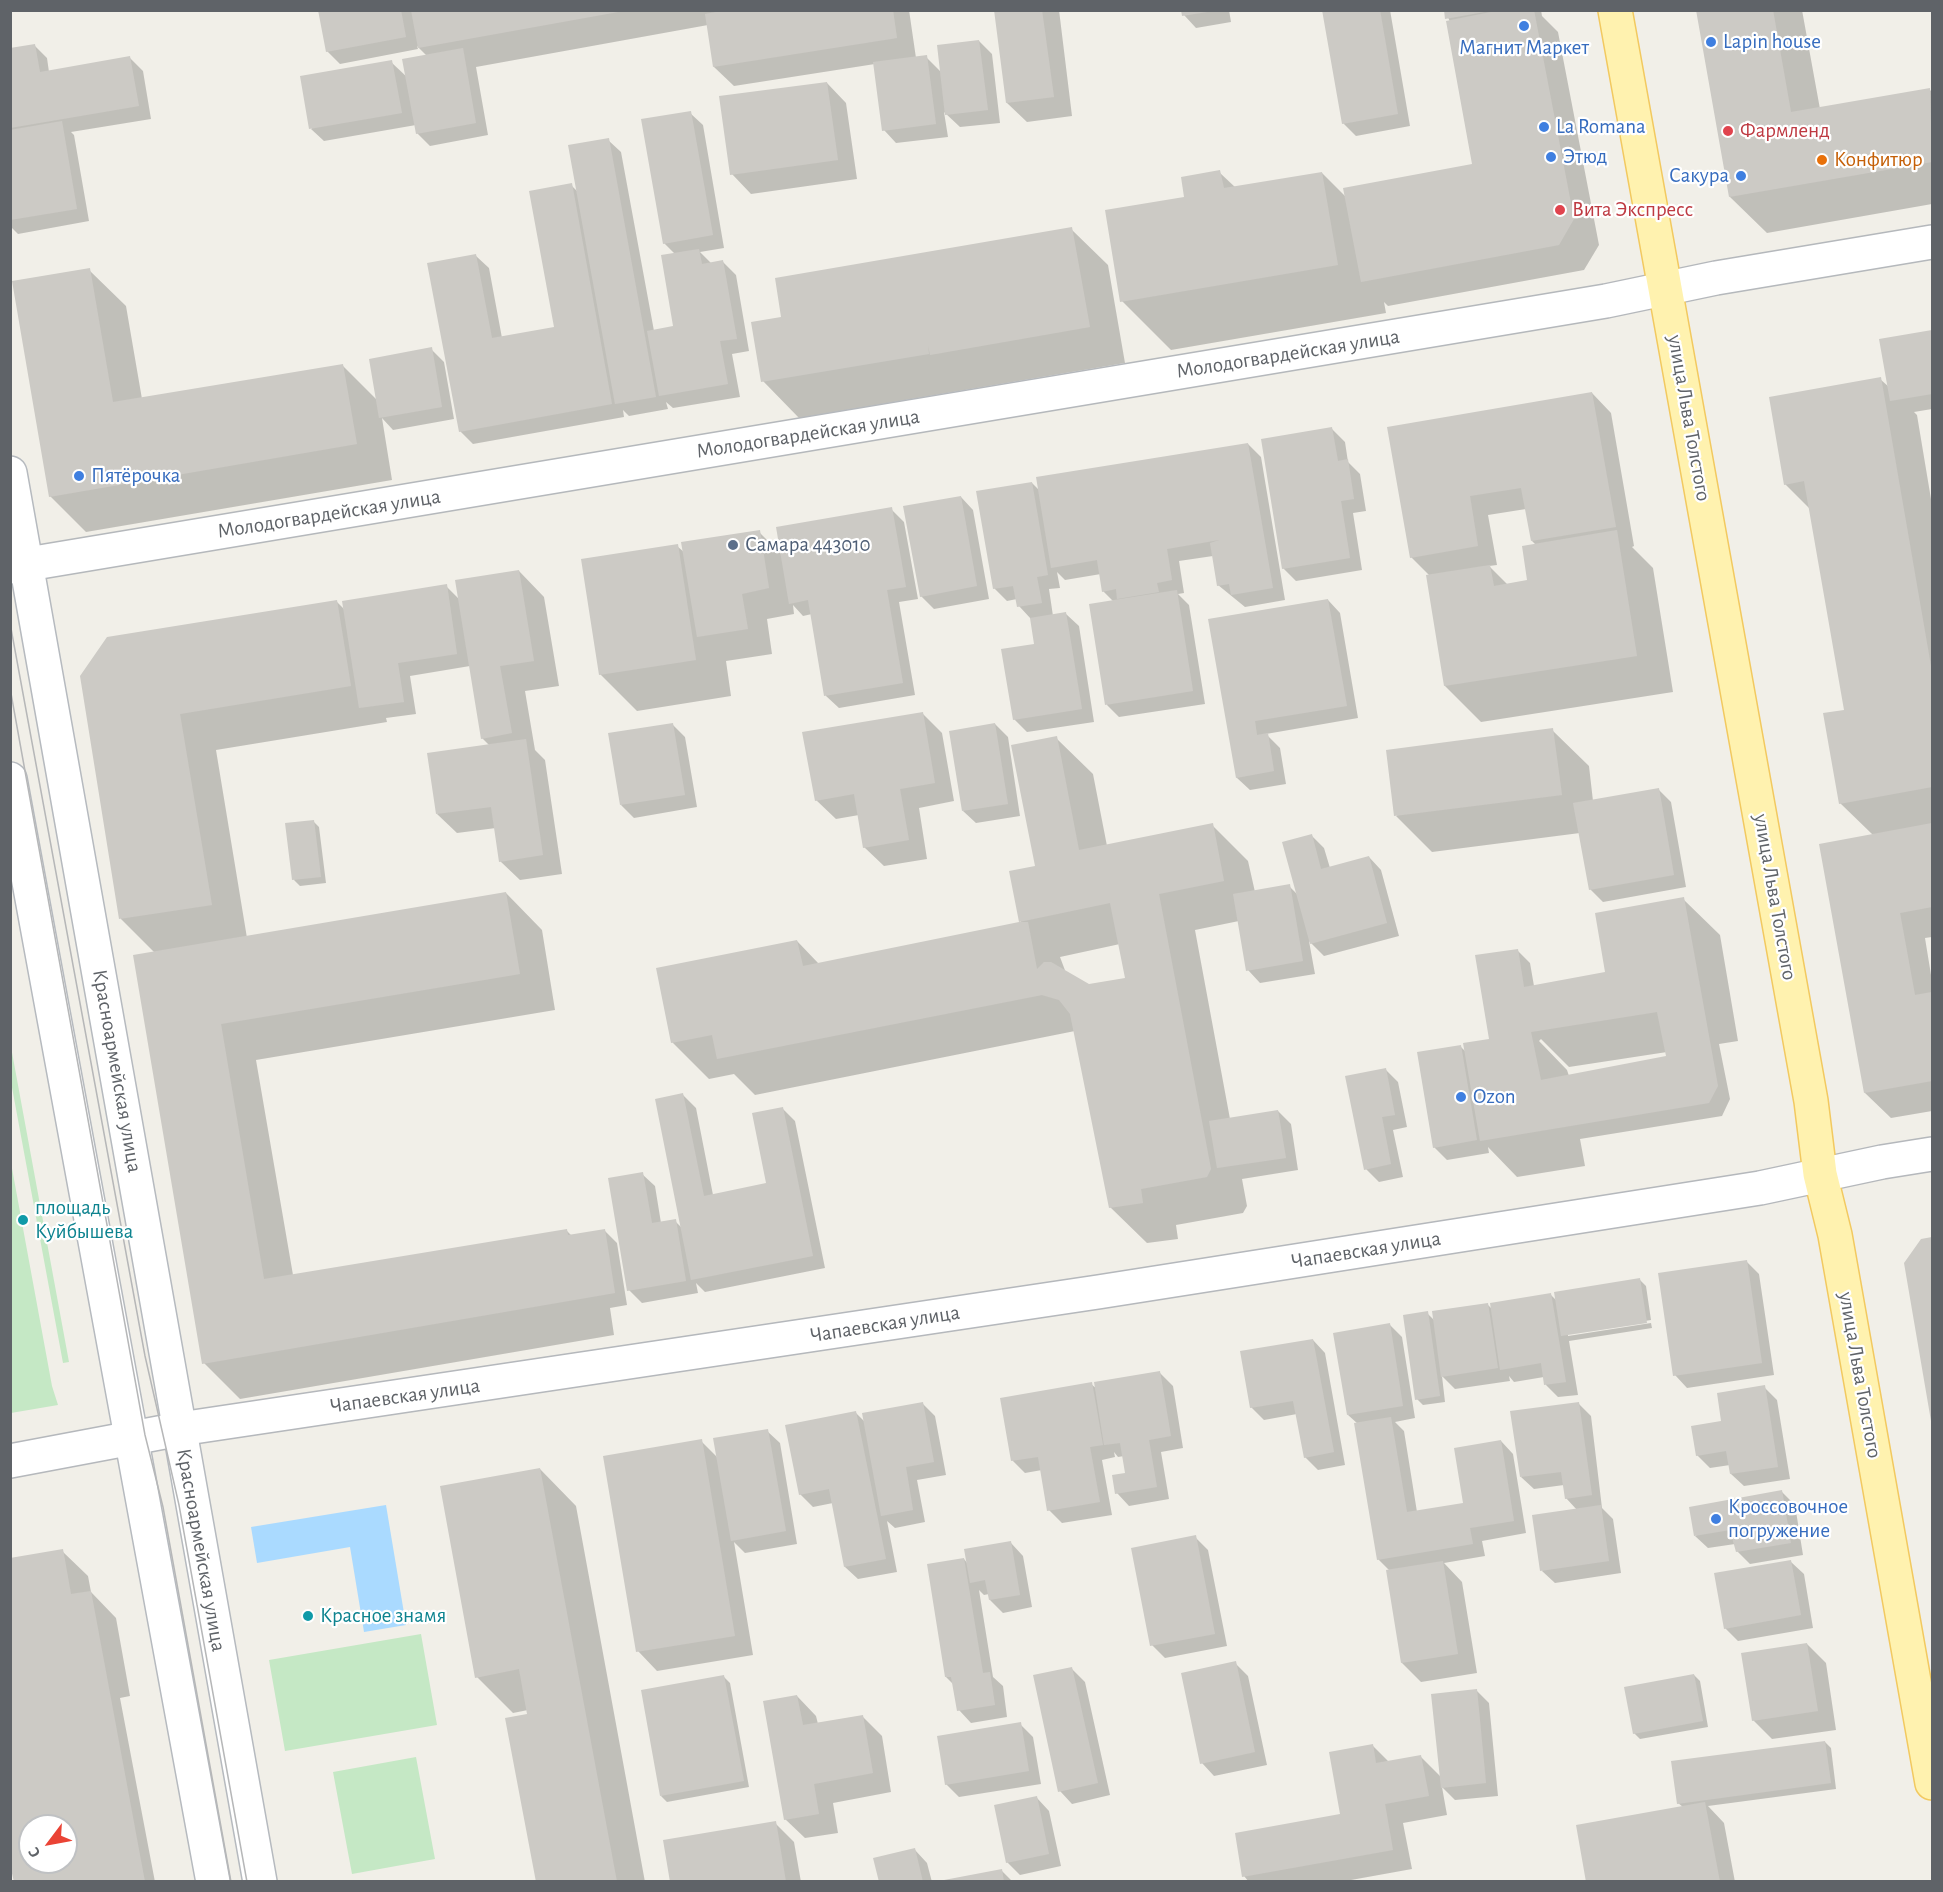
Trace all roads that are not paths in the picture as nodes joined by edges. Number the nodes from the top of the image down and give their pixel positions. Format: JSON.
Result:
{"nodes":[{"id":1,"x":1615,"y":10,"type":"edge"},
{"id":2,"x":1932,"y":242,"type":"edge"},
{"id":3,"x":1665,"y":288,"type":"junction"},
{"id":4,"x":10,"y":473,"type":"edge"},
{"id":5,"x":18,"y":566,"type":"edge"},
{"id":6,"x":10,"y":779,"type":"edge"},
{"id":7,"x":1932,"y":1154,"type":"edge"},
{"id":8,"x":1820,"y":1174,"type":"junction"},
{"id":9,"x":180,"y":1429,"type":"junction"},
{"id":10,"x":131,"y":1438,"type":"junction"},
{"id":11,"x":10,"y":1461,"type":"edge"},
{"id":12,"x":1932,"y":1783,"type":"edge"},
{"id":13,"x":213,"y":1881,"type":"edge"},
{"id":14,"x":260,"y":1881,"type":"edge"}],
"edges":[{"from":1,"to":3,"type":"main road","name":"улица Льва Толстого"},
{"from":2,"to":3,"type":"street","name":"Молодогвардейская улица"},
{"from":3,"to":5,"type":"street","name":"Молодогвардейская улица"},
{"from":3,"to":8,"type":"main road","name":"улица Льва Толстого"},
{"from":4,"to":5,"type":"street","name":"Красноармейская улица"},
{"from":5,"to":9,"type":"street","name":"Красноармейская улица"},
{"from":6,"to":10,"type":"street"},
{"from":7,"to":8,"type":"street","name":"Чапаевская улица"},
{"from":8,"to":9,"type":"street","name":"Чапаевская улица"},
{"from":8,"to":12,"type":"main road","name":"улица Льва Толстого"},
{"from":9,"to":10,"type":"street","name":"Чапаевская улица"},
{"from":9,"to":14,"type":"street","name":"Красноармейская улица"},
{"from":10,"to":11,"type":"street","name":"Чапаевская улица"},
{"from":10,"to":13,"type":"street"}]}
